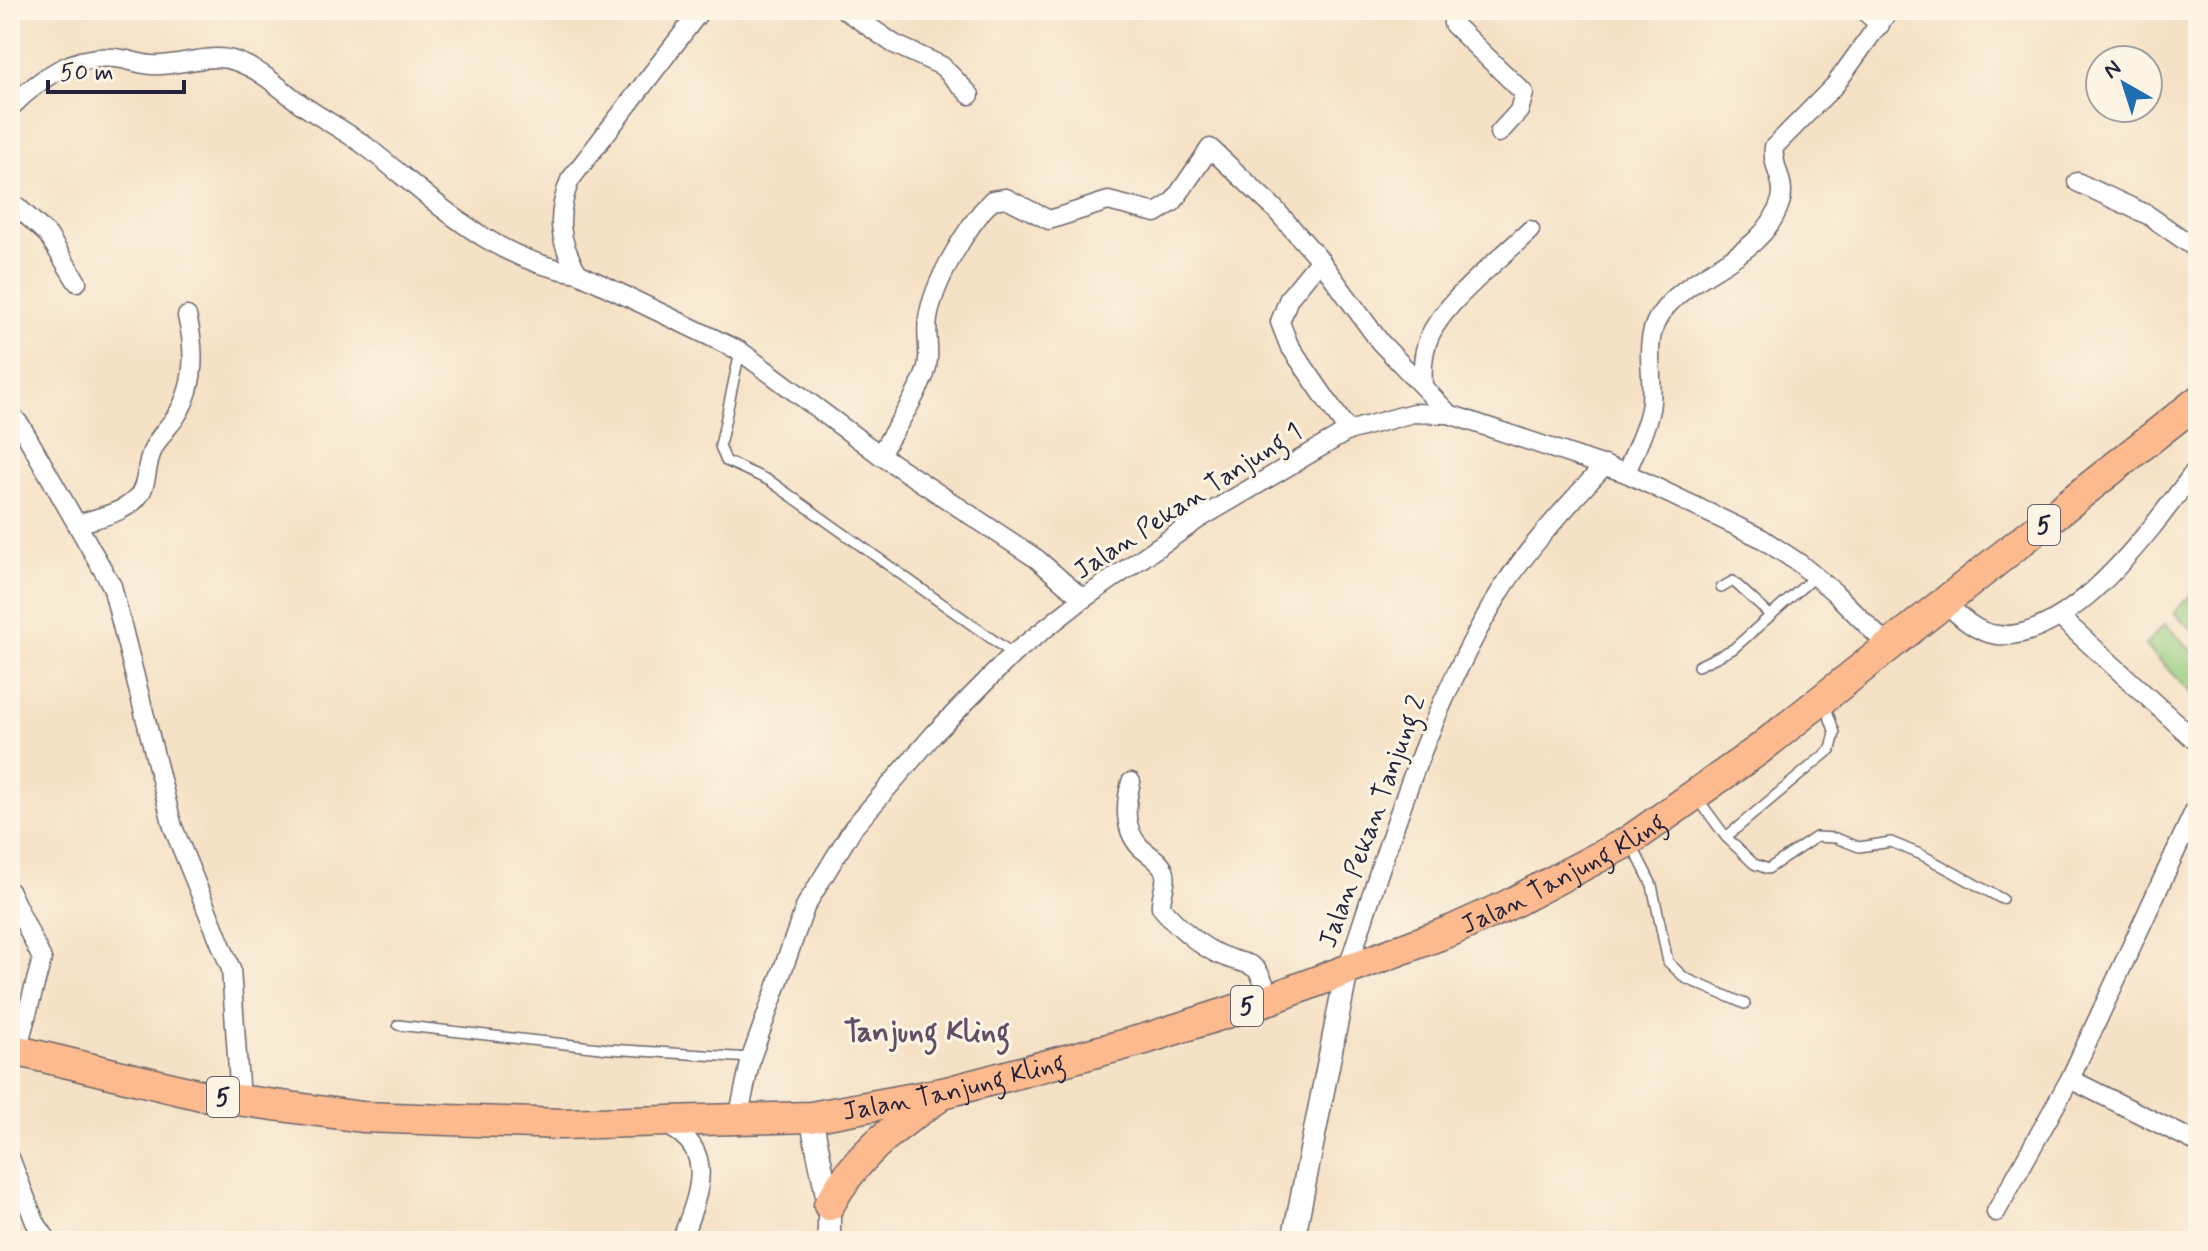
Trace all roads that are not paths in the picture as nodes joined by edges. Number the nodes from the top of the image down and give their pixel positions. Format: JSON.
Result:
{"nodes":[{"id":1,"x":701,"y":10,"type":"edge"},
{"id":2,"x":845,"y":10,"type":"edge"},
{"id":3,"x":1452,"y":10,"type":"edge"},
{"id":4,"x":1863,"y":10,"type":"edge"},
{"id":5,"x":1884,"y":18,"type":"edge"},
{"id":6,"x":970,"y":95,"type":"dead end"},
{"id":7,"x":10,"y":108,"type":"edge"},
{"id":8,"x":1499,"y":133,"type":"dead end"},
{"id":9,"x":2077,"y":182,"type":"dead end"},
{"id":10,"x":10,"y":200,"type":"edge"},
{"id":11,"x":1530,"y":230,"type":"dead end"},
{"id":12,"x":2198,"y":250,"type":"edge"},
{"id":13,"x":1320,"y":260,"type":"junction"},
{"id":14,"x":578,"y":273,"type":"junction"},
{"id":15,"x":77,"y":282,"type":"dead end"},
{"id":16,"x":187,"y":316,"type":"dead end"},
{"id":17,"x":740,"y":351,"type":"junction"},
{"id":18,"x":1423,"y":386,"type":"junction"},
{"id":19,"x":2198,"y":401,"type":"edge"},
{"id":20,"x":10,"y":413,"type":"edge"},
{"id":21,"x":1449,"y":414,"type":"junction"},
{"id":22,"x":1348,"y":431,"type":"junction"},
{"id":23,"x":880,"y":455,"type":"junction"},
{"id":24,"x":1605,"y":465,"type":"junction"},
{"id":25,"x":2198,"y":467,"type":"edge"},
{"id":26,"x":1626,"y":473,"type":"junction"},
{"id":27,"x":77,"y":524,"type":"junction"},
{"id":28,"x":1815,"y":576,"type":"junction"},
{"id":29,"x":1721,"y":588,"type":"dead end"},
{"id":30,"x":1083,"y":599,"type":"junction"},
{"id":31,"x":1946,"y":603,"type":"junction"},
{"id":32,"x":1771,"y":616,"type":"junction"},
{"id":33,"x":2060,"y":617,"type":"junction"},
{"id":34,"x":1889,"y":647,"type":"junction"},
{"id":35,"x":1013,"y":654,"type":"junction"},
{"id":36,"x":1698,"y":666,"type":"dead end"},
{"id":37,"x":1823,"y":699,"type":"junction"},
{"id":38,"x":2198,"y":743,"type":"edge"},
{"id":39,"x":1131,"y":782,"type":"dead end"},
{"id":40,"x":1696,"y":797,"type":"junction"},
{"id":41,"x":2198,"y":803,"type":"edge"},
{"id":42,"x":1726,"y":837,"type":"junction"},
{"id":43,"x":1629,"y":841,"type":"junction"},
{"id":44,"x":10,"y":892,"type":"edge"},
{"id":45,"x":2002,"y":899,"type":"dead end"},
{"id":46,"x":1347,"y":970,"type":"junction"},
{"id":47,"x":1270,"y":999,"type":"junction"},
{"id":48,"x":1745,"y":1004,"type":"dead end"},
{"id":49,"x":398,"y":1025,"type":"dead end"},
{"id":50,"x":13,"y":1049,"type":"edge"},
{"id":51,"x":751,"y":1058,"type":"junction"},
{"id":52,"x":2070,"y":1079,"type":"junction"},
{"id":53,"x":947,"y":1092,"type":"junction"},
{"id":54,"x":240,"y":1099,"type":"junction"},
{"id":55,"x":811,"y":1117,"type":"junction"},
{"id":56,"x":738,"y":1119,"type":"junction"},
{"id":57,"x":664,"y":1123,"type":"junction"},
{"id":58,"x":2198,"y":1143,"type":"edge"},
{"id":59,"x":10,"y":1158,"type":"edge"},
{"id":60,"x":829,"y":1205,"type":"junction"},
{"id":61,"x":1996,"y":1212,"type":"dead end"},
{"id":62,"x":48,"y":1241,"type":"edge"},
{"id":63,"x":681,"y":1241,"type":"edge"},
{"id":64,"x":829,"y":1241,"type":"edge"},
{"id":65,"x":1293,"y":1241,"type":"edge"}],
"edges":[{"from":1,"to":14,"type":"street"},
{"from":2,"to":6,"type":"street"},
{"from":3,"to":8,"type":"street"},
{"from":4,"to":5,"type":"street"},
{"from":5,"to":26,"type":"street"},
{"from":7,"to":14,"type":"street"},
{"from":9,"to":12,"type":"street"},
{"from":10,"to":15,"type":"street"},
{"from":11,"to":18,"type":"street"},
{"from":13,"to":18,"type":"street"},
{"from":13,"to":22,"type":"street"},
{"from":13,"to":23,"type":"street"},
{"from":14,"to":17,"type":"street"},
{"from":16,"to":27,"type":"street"},
{"from":17,"to":23,"type":"street"},
{"from":17,"to":35,"type":"lane"},
{"from":18,"to":21,"type":"street"},
{"from":19,"to":31,"type":"highway","name":"Jalan Tanjung Kling","number":"5"},
{"from":20,"to":27,"type":"street"},
{"from":21,"to":22,"type":"street","name":"Jalan Pekan Tanjung 1"},
{"from":21,"to":24,"type":"street","name":"Jalan Pekan Tanjung 1"},
{"from":22,"to":30,"type":"street","name":"Jalan Pekan Tanjung 1"},
{"from":23,"to":30,"type":"street"},
{"from":24,"to":26,"type":"street","name":"Jalan Pekan Tanjung 1"},
{"from":24,"to":46,"type":"street","name":"Jalan Pekan Tanjung 2"},
{"from":25,"to":33,"type":"street"},
{"from":26,"to":28,"type":"street","name":"Jalan Pekan Tanjung 1"},
{"from":27,"to":54,"type":"street"},
{"from":28,"to":32,"type":"lane"},
{"from":28,"to":34,"type":"street","name":"Jalan Pekan Tanjung 1"},
{"from":29,"to":32,"type":"lane"},
{"from":30,"to":35,"type":"street","name":"Jalan Pekan Tanjung 1"},
{"from":31,"to":33,"type":"street"},
{"from":31,"to":34,"type":"highway","name":"Jalan Tanjung Kling","number":"5"},
{"from":32,"to":36,"type":"lane"},
{"from":33,"to":38,"type":"street"},
{"from":34,"to":37,"type":"highway","name":"Jalan Tanjung Kling","number":"5"},
{"from":35,"to":51,"type":"street","name":"Jalan Pekan Tanjung 1"},
{"from":37,"to":40,"type":"highway","name":"Jalan Tanjung Kling","number":"5"},
{"from":37,"to":42,"type":"lane"},
{"from":39,"to":47,"type":"street"},
{"from":40,"to":42,"type":"lane"},
{"from":40,"to":43,"type":"highway","name":"Jalan Tanjung Kling","number":"5"},
{"from":41,"to":52,"type":"street"},
{"from":42,"to":45,"type":"lane"},
{"from":43,"to":46,"type":"highway","name":"Jalan Tanjung Kling","number":"5"},
{"from":43,"to":48,"type":"lane"},
{"from":44,"to":50,"type":"street"},
{"from":46,"to":47,"type":"highway","name":"Jalan Tanjung Kling","number":"5"},
{"from":46,"to":65,"type":"street","name":"Jalan Pekan Tanjung 2"},
{"from":47,"to":53,"type":"highway","name":"Jalan Tanjung Kling","number":"5"},
{"from":49,"to":51,"type":"lane"},
{"from":50,"to":54,"type":"highway","name":"Jalan Tanjung Kling","number":"5"},
{"from":51,"to":56,"type":"street","name":"Jalan Pekan Tanjung 1"},
{"from":52,"to":58,"type":"street"},
{"from":52,"to":61,"type":"street"},
{"from":53,"to":55,"type":"highway","name":"Jalan Tanjung Kling","number":"5"},
{"from":53,"to":60,"type":"highway"},
{"from":54,"to":57,"type":"highway","name":"Jalan Tanjung Kling","number":"5"},
{"from":55,"to":56,"type":"highway","name":"Jalan Tanjung Kling","number":"5"},
{"from":55,"to":60,"type":"street","name":"Jalan Tanjung Kling"},
{"from":56,"to":57,"type":"highway","name":"Jalan Tanjung Kling","number":"5"},
{"from":57,"to":63,"type":"street"},
{"from":59,"to":62,"type":"street"},
{"from":60,"to":64,"type":"street","name":"Jalan Tanjung Kling"}]}
